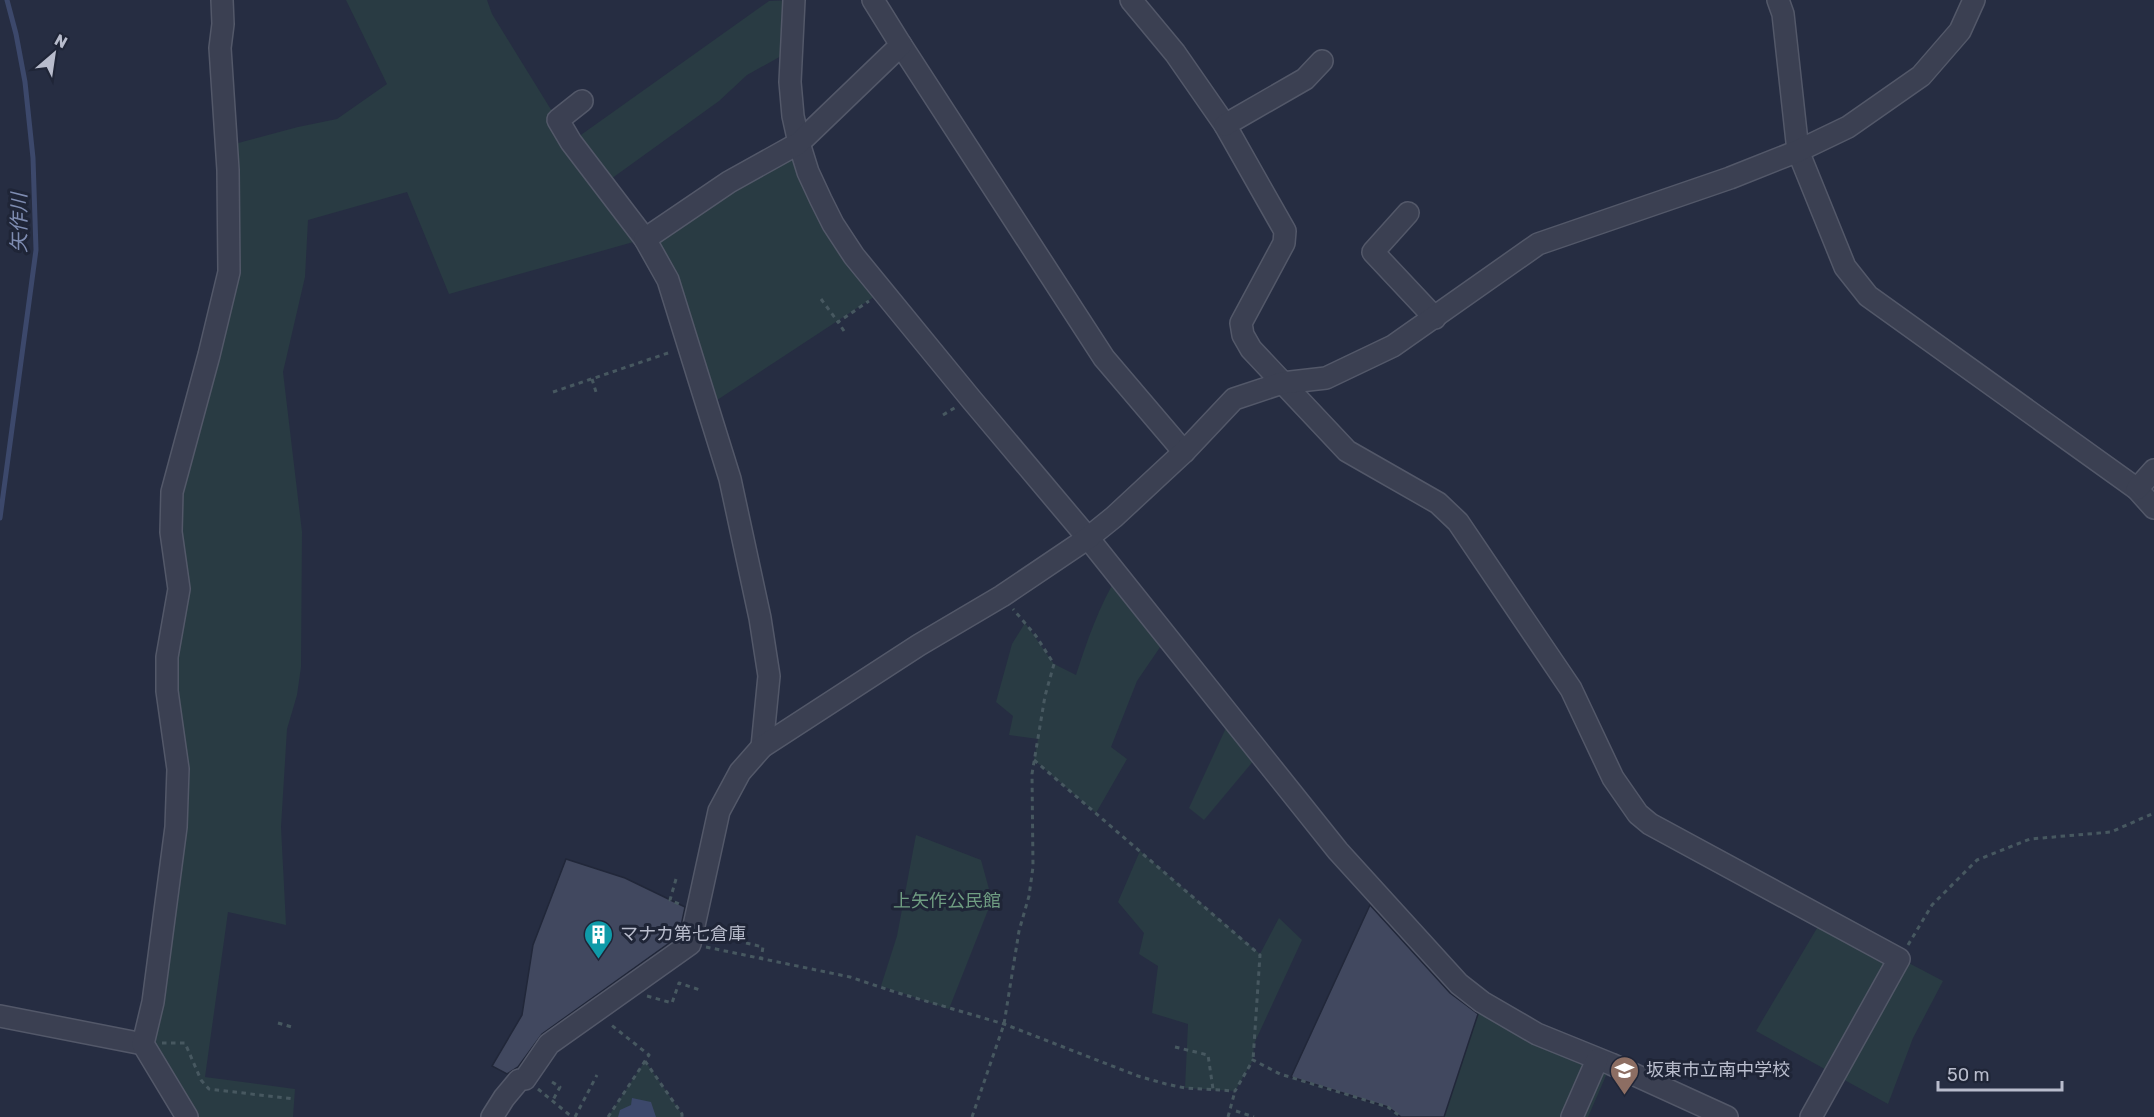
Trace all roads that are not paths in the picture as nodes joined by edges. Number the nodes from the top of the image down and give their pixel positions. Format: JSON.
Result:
{"nodes":[{"id":1,"x":222,"y":0,"type":"edge"},
{"id":2,"x":794,"y":0,"type":"edge"},
{"id":3,"x":873,"y":0,"type":"edge"},
{"id":4,"x":1131,"y":0,"type":"edge"},
{"id":5,"x":1778,"y":0,"type":"edge"},
{"id":6,"x":1974,"y":0,"type":"edge"},
{"id":7,"x":901,"y":45,"type":"junction"},
{"id":8,"x":1322,"y":61,"type":"dead end"},
{"id":9,"x":582,"y":101,"type":"dead end"},
{"id":10,"x":1225,"y":125,"type":"junction"},
{"id":11,"x":799,"y":143,"type":"junction"},
{"id":12,"x":1798,"y":151,"type":"junction"},
{"id":13,"x":1408,"y":213,"type":"dead end"},
{"id":14,"x":645,"y":239,"type":"junction"},
{"id":15,"x":1435,"y":318,"type":"junction"},
{"id":16,"x":1282,"y":383,"type":"junction"},
{"id":17,"x":1184,"y":452,"type":"junction"},
{"id":18,"x":2154,"y":470,"type":"edge"},
{"id":19,"x":2137,"y":489,"type":"junction"},
{"id":20,"x":2154,"y":508,"type":"edge"},
{"id":21,"x":1088,"y":538,"type":"junction"},
{"id":22,"x":762,"y":747,"type":"junction"},
{"id":23,"x":0,"y":1016,"type":"edge"},
{"id":24,"x":143,"y":1044,"type":"junction"},
{"id":25,"x":1597,"y":1060,"type":"junction"},
{"id":26,"x":187,"y":1117,"type":"edge"},
{"id":27,"x":492,"y":1117,"type":"edge"},
{"id":28,"x":1572,"y":1117,"type":"edge"},
{"id":29,"x":1727,"y":1117,"type":"edge"},
{"id":30,"x":1811,"y":1117,"type":"edge"}],
"edges":[{"from":1,"to":24,"type":"street"},
{"from":2,"to":11,"type":"street"},
{"from":3,"to":7,"type":"street"},
{"from":4,"to":10,"type":"street"},
{"from":5,"to":12,"type":"street"},
{"from":6,"to":12,"type":"street"},
{"from":7,"to":11,"type":"street"},
{"from":7,"to":17,"type":"street"},
{"from":8,"to":10,"type":"street"},
{"from":9,"to":14,"type":"street"},
{"from":10,"to":16,"type":"street"},
{"from":11,"to":14,"type":"street"},
{"from":11,"to":21,"type":"street"},
{"from":12,"to":15,"type":"street"},
{"from":12,"to":19,"type":"street"},
{"from":13,"to":15,"type":"street"},
{"from":14,"to":22,"type":"street"},
{"from":15,"to":16,"type":"street"},
{"from":16,"to":17,"type":"street"},
{"from":16,"to":30,"type":"street"},
{"from":17,"to":21,"type":"street"},
{"from":18,"to":19,"type":"street"},
{"from":19,"to":20,"type":"street"},
{"from":21,"to":22,"type":"street"},
{"from":21,"to":25,"type":"street"},
{"from":22,"to":27,"type":"street"},
{"from":23,"to":24,"type":"street"},
{"from":24,"to":26,"type":"street"},
{"from":25,"to":28,"type":"street"},
{"from":25,"to":29,"type":"street"}]}
